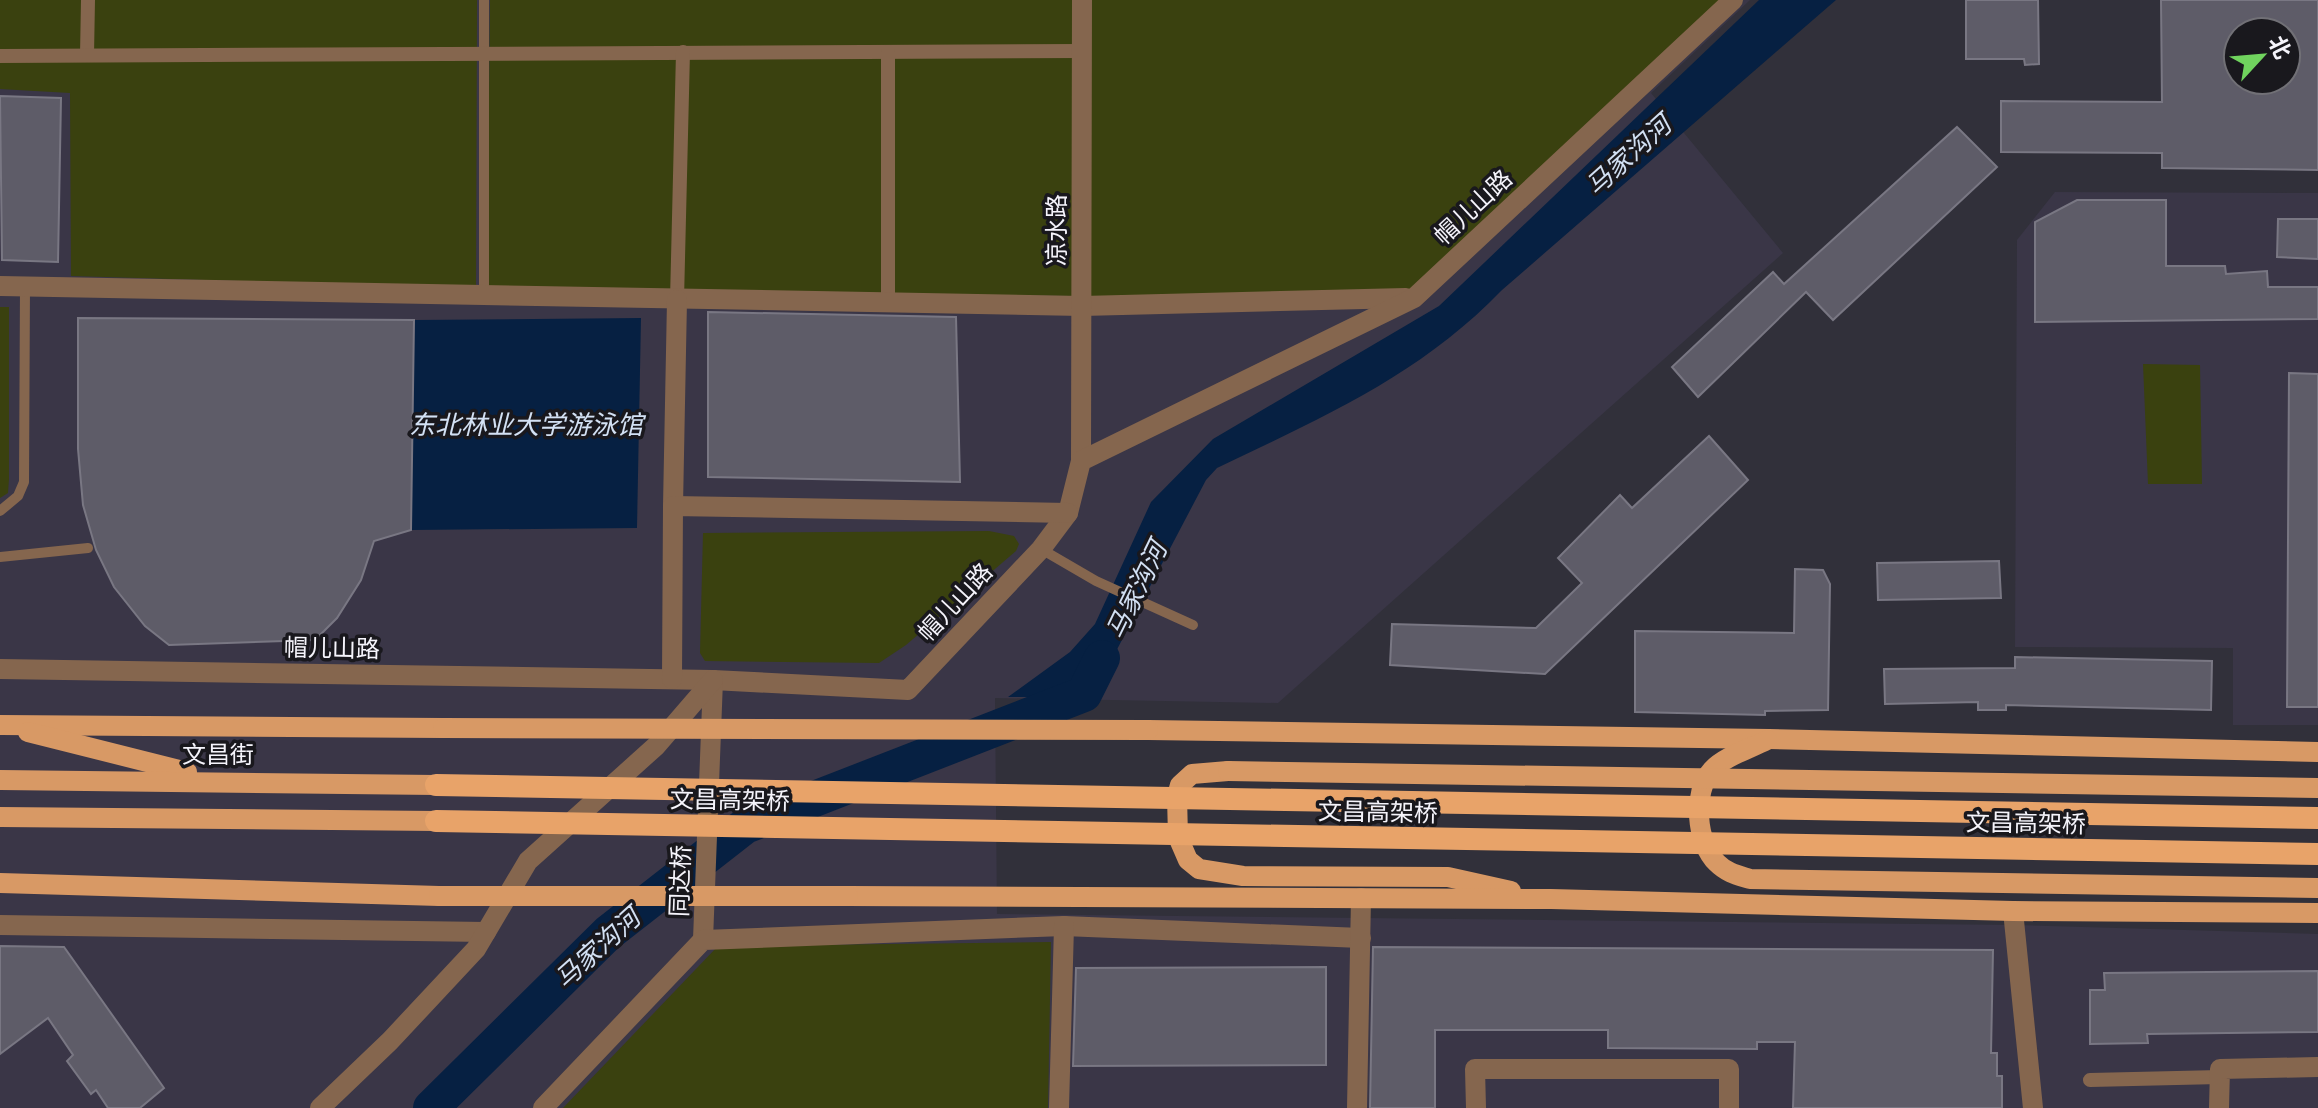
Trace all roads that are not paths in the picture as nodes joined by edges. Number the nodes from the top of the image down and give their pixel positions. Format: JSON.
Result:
{"nodes":[{"id":1,"x":88,"y":0,"type":"edge"},
{"id":2,"x":484,"y":0,"type":"edge"},
{"id":3,"x":1082,"y":0,"type":"edge"},
{"id":4,"x":1733,"y":0,"type":"edge"},
{"id":5,"x":1082,"y":51,"type":"junction"},
{"id":6,"x":484,"y":52,"type":"junction"},
{"id":7,"x":683,"y":52,"type":"junction"},
{"id":8,"x":888,"y":52,"type":"junction"},
{"id":9,"x":87,"y":55,"type":"junction"},
{"id":10,"x":0,"y":56,"type":"edge"},
{"id":11,"x":0,"y":286,"type":"edge"},
{"id":12,"x":25,"y":286,"type":"junction"},
{"id":13,"x":484,"y":297,"type":"junction"},
{"id":14,"x":1414,"y":298,"type":"junction"},
{"id":15,"x":677,"y":300,"type":"junction"},
{"id":16,"x":888,"y":303,"type":"junction"},
{"id":17,"x":1082,"y":306,"type":"junction"},
{"id":18,"x":1081,"y":461,"type":"junction"},
{"id":19,"x":673,"y":506,"type":"junction"},
{"id":20,"x":0,"y":511,"type":"edge"},
{"id":21,"x":1068,"y":513,"type":"junction"},
{"id":22,"x":88,"y":548,"type":"dead end"},
{"id":23,"x":1041,"y":549,"type":"junction"},
{"id":24,"x":0,"y":557,"type":"edge"},
{"id":25,"x":1193,"y":625,"type":"dead end"},
{"id":26,"x":0,"y":669,"type":"edge"},
{"id":27,"x":672,"y":679,"type":"junction"},
{"id":28,"x":713,"y":680,"type":"junction"},
{"id":29,"x":0,"y":725,"type":"edge"},
{"id":30,"x":1769,"y":739,"type":"junction"},
{"id":31,"x":2318,"y":752,"type":"edge"},
{"id":32,"x":0,"y":780,"type":"edge"},
{"id":33,"x":271,"y":780,"type":"junction"},
{"id":34,"x":436,"y":785,"type":"joint"},
{"id":35,"x":2318,"y":788,"type":"edge"},
{"id":36,"x":0,"y":817,"type":"edge"},
{"id":37,"x":2318,"y":818,"type":"edge"},
{"id":38,"x":436,"y":821,"type":"joint"},
{"id":39,"x":2318,"y":854,"type":"edge"},
{"id":40,"x":0,"y":883,"type":"edge"},
{"id":41,"x":2318,"y":888,"type":"edge"},
{"id":42,"x":1361,"y":898,"type":"junction"},
{"id":43,"x":1551,"y":899,"type":"junction"},
{"id":44,"x":2013,"y":911,"type":"junction"},
{"id":45,"x":2318,"y":913,"type":"edge"},
{"id":46,"x":0,"y":925,"type":"edge"},
{"id":47,"x":1064,"y":926,"type":"junction"},
{"id":48,"x":486,"y":932,"type":"junction"},
{"id":49,"x":1361,"y":938,"type":"junction"},
{"id":50,"x":703,"y":940,"type":"junction"},
{"id":51,"x":2318,"y":1067,"type":"edge"},
{"id":52,"x":2220,"y":1077,"type":"junction"},
{"id":53,"x":2090,"y":1080,"type":"dead end"},
{"id":54,"x":320,"y":1108,"type":"edge"},
{"id":55,"x":543,"y":1108,"type":"edge"},
{"id":56,"x":1059,"y":1108,"type":"edge"},
{"id":57,"x":1357,"y":1108,"type":"edge"},
{"id":58,"x":1476,"y":1108,"type":"edge"},
{"id":59,"x":1729,"y":1108,"type":"edge"},
{"id":60,"x":2033,"y":1108,"type":"edge"},
{"id":61,"x":2219,"y":1108,"type":"edge"}],
"edges":[{"from":1,"to":9,"type":"street"},
{"from":2,"to":6,"type":"lane"},
{"from":3,"to":5,"type":"street","name":"凉水路"},
{"from":4,"to":14,"type":"street","name":"帽儿山路"},
{"from":5,"to":8,"type":"street"},
{"from":5,"to":17,"type":"street","name":"凉水路"},
{"from":6,"to":7,"type":"street"},
{"from":6,"to":9,"type":"street"},
{"from":6,"to":13,"type":"lane"},
{"from":7,"to":8,"type":"street"},
{"from":7,"to":15,"type":"street"},
{"from":8,"to":16,"type":"street"},
{"from":9,"to":10,"type":"street"},
{"from":11,"to":12,"type":"street"},
{"from":12,"to":13,"type":"street"},
{"from":12,"to":20,"type":"lane"},
{"from":13,"to":15,"type":"street"},
{"from":14,"to":17,"type":"street"},
{"from":14,"to":18,"type":"street","name":"帽儿山路"},
{"from":15,"to":16,"type":"street"},
{"from":15,"to":19,"type":"street"},
{"from":16,"to":17,"type":"street"},
{"from":17,"to":18,"type":"street","name":"凉水路"},
{"from":18,"to":21,"type":"street","name":"帽儿山路"},
{"from":19,"to":21,"type":"street"},
{"from":19,"to":27,"type":"street"},
{"from":21,"to":23,"type":"street","name":"帽儿山路"},
{"from":22,"to":24,"type":"lane"},
{"from":23,"to":25,"type":"lane"},
{"from":23,"to":28,"type":"street","name":"帽儿山路"},
{"from":26,"to":27,"type":"street","name":"帽儿山路"},
{"from":27,"to":28,"type":"street","name":"帽儿山路"},
{"from":28,"to":48,"type":"street"},
{"from":28,"to":50,"type":"street","name":"同达桥","bridge":true},
{"from":29,"to":30,"type":"main road","bridge":true},
{"from":29,"to":33,"type":"main road"},
{"from":30,"to":31,"type":"main road"},
{"from":30,"to":41,"type":"main road"},
{"from":32,"to":33,"type":"main road","name":"文昌街"},
{"from":33,"to":34,"type":"main road","name":"文昌街"},
{"from":34,"to":37,"type":"highway","name":"文昌高架桥","bridge":true},
{"from":35,"to":43,"type":"main road","bridge":true},
{"from":36,"to":38,"type":"main road"},
{"from":38,"to":39,"type":"highway","name":"文昌高架桥","bridge":true},
{"from":40,"to":42,"type":"main road","bridge":true},
{"from":42,"to":43,"type":"main road"},
{"from":42,"to":49,"type":"street"},
{"from":43,"to":44,"type":"main road"},
{"from":44,"to":45,"type":"main road"},
{"from":44,"to":60,"type":"street"},
{"from":46,"to":48,"type":"street"},
{"from":47,"to":49,"type":"street"},
{"from":47,"to":50,"type":"street"},
{"from":47,"to":56,"type":"street"},
{"from":48,"to":54,"type":"street"},
{"from":49,"to":57,"type":"street"},
{"from":50,"to":55,"type":"street"},
{"from":51,"to":52,"type":"street"},
{"from":52,"to":53,"type":"street"},
{"from":52,"to":61,"type":"street"},
{"from":58,"to":59,"type":"street"}]}
